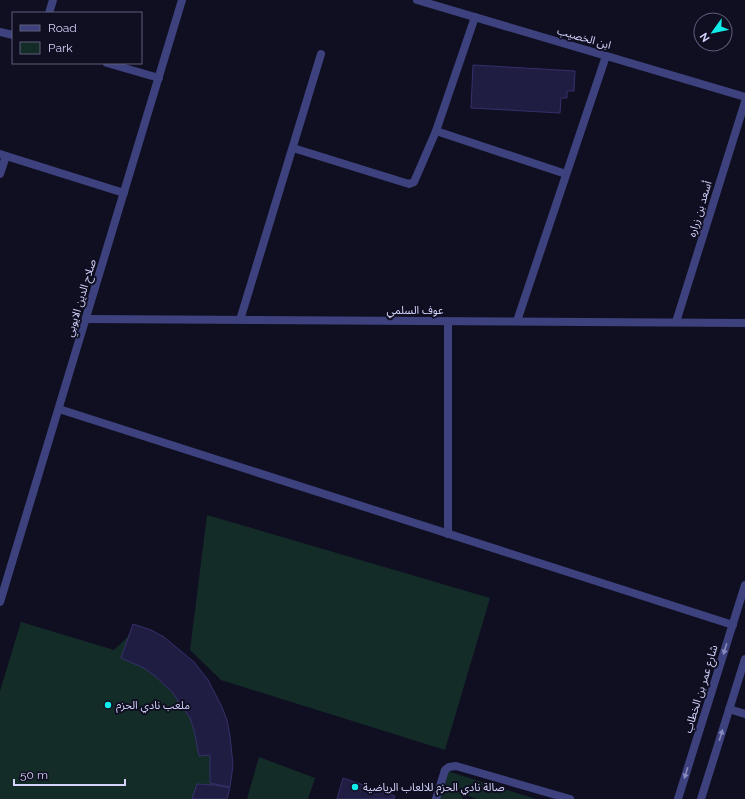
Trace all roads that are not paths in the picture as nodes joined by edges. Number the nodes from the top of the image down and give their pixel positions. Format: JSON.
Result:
{"nodes":[{"id":1,"x":53,"y":0,"type":"edge"},
{"id":2,"x":182,"y":0,"type":"edge"},
{"id":3,"x":417,"y":0,"type":"edge"},
{"id":4,"x":49,"y":12,"type":"edge"},
{"id":5,"x":475,"y":17,"type":"junction"},
{"id":6,"x":0,"y":32,"type":"edge"},
{"id":7,"x":12,"y":36,"type":"edge"},
{"id":8,"x":321,"y":54,"type":"dead end"},
{"id":9,"x":606,"y":56,"type":"junction"},
{"id":10,"x":110,"y":64,"type":"edge"},
{"id":11,"x":159,"y":78,"type":"junction"},
{"id":12,"x":745,"y":97,"type":"edge"},
{"id":13,"x":745,"y":102,"type":"edge"},
{"id":14,"x":436,"y":131,"type":"junction"},
{"id":15,"x":293,"y":148,"type":"junction"},
{"id":16,"x":3,"y":155,"type":"edge"},
{"id":17,"x":0,"y":174,"type":"edge"},
{"id":18,"x":566,"y":174,"type":"junction"},
{"id":19,"x":124,"y":193,"type":"junction"},
{"id":20,"x":86,"y":319,"type":"junction"},
{"id":21,"x":240,"y":320,"type":"junction"},
{"id":22,"x":448,"y":321,"type":"junction"},
{"id":23,"x":517,"y":321,"type":"junction"},
{"id":24,"x":676,"y":322,"type":"junction"},
{"id":25,"x":745,"y":323,"type":"edge"},
{"id":26,"x":59,"y":409,"type":"junction"},
{"id":27,"x":448,"y":534,"type":"junction"},
{"id":28,"x":3,"y":581,"type":"edge"},
{"id":29,"x":745,"y":585,"type":"edge"},
{"id":30,"x":0,"y":602,"type":"edge"},
{"id":31,"x":732,"y":625,"type":"junction"},
{"id":32,"x":745,"y":659,"type":"edge"},
{"id":33,"x":729,"y":709,"type":"junction"},
{"id":34,"x":745,"y":714,"type":"edge"},
{"id":35,"x":436,"y":799,"type":"edge"},
{"id":36,"x":570,"y":799,"type":"edge"},
{"id":37,"x":678,"y":799,"type":"edge"},
{"id":38,"x":701,"y":799,"type":"edge"}],
"edges":[{"from":1,"to":4,"type":"street"},
{"from":2,"to":11,"type":"street","name":"صلاح الدين الايوبي"},
{"from":3,"to":5,"type":"street","name":"ابن الخصيب"},
{"from":5,"to":9,"type":"street","name":"ابن الخصيب"},
{"from":5,"to":14,"type":"street"},
{"from":6,"to":7,"type":"street"},
{"from":8,"to":15,"type":"street"},
{"from":9,"to":12,"type":"street","name":"ابن الخصيب"},
{"from":9,"to":18,"type":"street"},
{"from":10,"to":11,"type":"street"},
{"from":11,"to":19,"type":"street","name":"صلاح الدين الايوبي"},
{"from":13,"to":24,"type":"street","name":"أسعد بن زراره"},
{"from":14,"to":15,"type":"street"},
{"from":14,"to":18,"type":"street"},
{"from":15,"to":21,"type":"street"},
{"from":16,"to":17,"type":"street"},
{"from":16,"to":19,"type":"street"},
{"from":18,"to":23,"type":"street"},
{"from":19,"to":20,"type":"street","name":"صلاح الدين الايوبي"},
{"from":20,"to":21,"type":"street","name":"عوف السلمي"},
{"from":20,"to":26,"type":"street","name":"صلاح الدين الايوبي"},
{"from":21,"to":22,"type":"street","name":"عوف السلمي"},
{"from":22,"to":23,"type":"street","name":"عوف السلمي"},
{"from":22,"to":27,"type":"street"},
{"from":23,"to":24,"type":"street","name":"عوف السلمي"},
{"from":24,"to":25,"type":"street","name":"عوف السلمي"},
{"from":26,"to":27,"type":"street"},
{"from":26,"to":28,"type":"street","name":"صلاح الدين الايوبي"},
{"from":27,"to":31,"type":"street"},
{"from":28,"to":30,"type":"street","name":"صلاح الدين الايوبي"},
{"from":29,"to":31,"type":"street","name":"شارع عمر بن الخطاب"},
{"from":31,"to":37,"type":"street","name":"شارع عمر بن الخطاب","one_way":true},
{"from":32,"to":33,"type":"street"},
{"from":33,"to":34,"type":"street"},
{"from":38,"to":33,"type":"street","one_way":true},
{"from":35,"to":36,"type":"street"}]}
